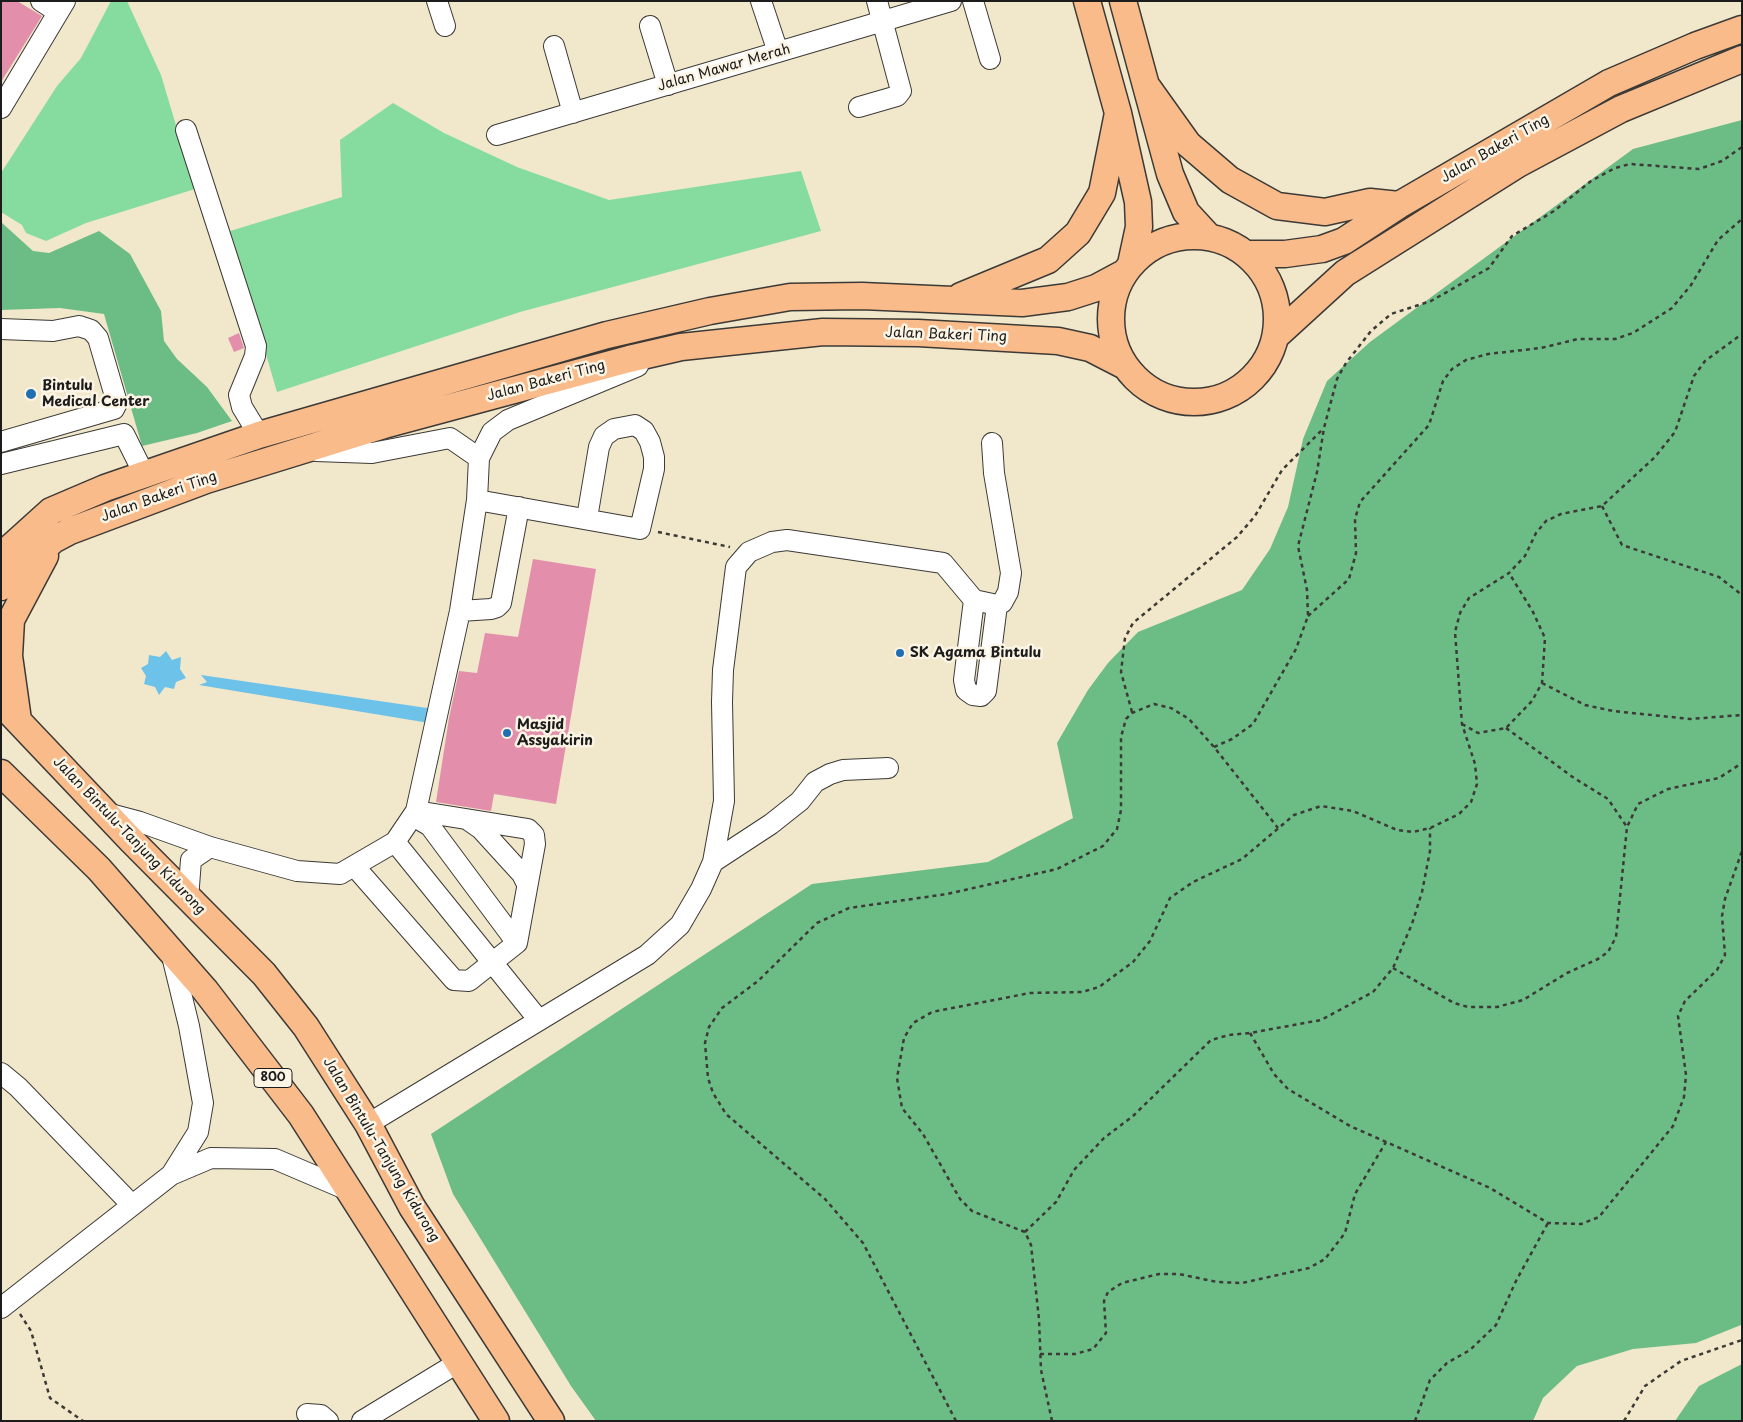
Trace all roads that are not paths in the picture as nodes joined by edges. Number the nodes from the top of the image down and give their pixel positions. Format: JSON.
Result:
{"nodes":[{"id":1,"x":41,"y":1,"type":"edge"},
{"id":2,"x":437,"y":1,"type":"edge"},
{"id":3,"x":761,"y":1,"type":"edge"},
{"id":4,"x":877,"y":1,"type":"edge"},
{"id":5,"x":951,"y":1,"type":"edge"},
{"id":6,"x":973,"y":1,"type":"edge"},
{"id":7,"x":1087,"y":1,"type":"edge"},
{"id":8,"x":1124,"y":1,"type":"edge"},
{"id":9,"x":62,"y":6,"type":"edge"},
{"id":10,"x":883,"y":21,"type":"junction"},
{"id":11,"x":445,"y":26,"type":"dead end"},
{"id":12,"x":650,"y":26,"type":"dead end"},
{"id":13,"x":1742,"y":29,"type":"edge"},
{"id":14,"x":554,"y":46,"type":"dead end"},
{"id":15,"x":778,"y":52,"type":"junction"},
{"id":16,"x":990,"y":59,"type":"dead end"},
{"id":17,"x":1742,"y":59,"type":"edge"},
{"id":18,"x":668,"y":85,"type":"junction"},
{"id":19,"x":1148,"y":88,"type":"junction"},
{"id":20,"x":859,"y":107,"type":"dead end"},
{"id":21,"x":1,"y":108,"type":"edge"},
{"id":22,"x":573,"y":113,"type":"junction"},
{"id":23,"x":1118,"y":113,"type":"junction"},
{"id":24,"x":186,"y":130,"type":"dead end"},
{"id":25,"x":496,"y":135,"type":"dead end"},
{"id":26,"x":1399,"y":205,"type":"junction"},
{"id":27,"x":1209,"y":237,"type":"junction"},
{"id":28,"x":1246,"y":254,"type":"junction"},
{"id":29,"x":1128,"y":268,"type":"junction"},
{"id":30,"x":951,"y":300,"type":"junction"},
{"id":31,"x":1,"y":329,"type":"edge"},
{"id":32,"x":1276,"y":336,"type":"junction"},
{"id":33,"x":681,"y":347,"type":"junction"},
{"id":34,"x":1125,"y":366,"type":"junction"},
{"id":35,"x":259,"y":436,"type":"junction"},
{"id":36,"x":1,"y":442,"type":"edge"},
{"id":37,"x":992,"y":443,"type":"dead end"},
{"id":38,"x":297,"y":450,"type":"junction"},
{"id":39,"x":479,"y":458,"type":"junction"},
{"id":40,"x":1,"y":464,"type":"edge"},
{"id":41,"x":144,"y":474,"type":"junction"},
{"id":42,"x":477,"y":500,"type":"junction"},
{"id":43,"x":519,"y":507,"type":"junction"},
{"id":44,"x":51,"y":512,"type":"junction"},
{"id":45,"x":587,"y":518,"type":"junction"},
{"id":46,"x":1,"y":534,"type":"edge"},
{"id":47,"x":53,"y":540,"type":"junction"},
{"id":48,"x":1,"y":556,"type":"edge"},
{"id":49,"x":1,"y":587,"type":"edge"},
{"id":50,"x":974,"y":600,"type":"junction"},
{"id":51,"x":997,"y":605,"type":"junction"},
{"id":52,"x":460,"y":611,"type":"junction"},
{"id":53,"x":10,"y":711,"type":"edge"},
{"id":54,"x":888,"y":768,"type":"dead end"},
{"id":55,"x":1,"y":773,"type":"edge"},
{"id":56,"x":106,"y":813,"type":"junction"},
{"id":57,"x":414,"y":813,"type":"junction"},
{"id":58,"x":466,"y":819,"type":"junction"},
{"id":59,"x":395,"y":842,"type":"junction"},
{"id":60,"x":210,"y":846,"type":"junction"},
{"id":61,"x":713,"y":862,"type":"junction"},
{"id":62,"x":355,"y":867,"type":"junction"},
{"id":63,"x":527,"y":884,"type":"junction"},
{"id":64,"x":188,"y":899,"type":"junction"},
{"id":65,"x":517,"y":943,"type":"junction"},
{"id":66,"x":170,"y":950,"type":"junction"},
{"id":67,"x":492,"y":964,"type":"junction"},
{"id":68,"x":538,"y":1019,"type":"junction"},
{"id":69,"x":1,"y":1073,"type":"edge"},
{"id":70,"x":368,"y":1124,"type":"junction"},
{"id":71,"x":171,"y":1176,"type":"junction"},
{"id":72,"x":350,"y":1191,"type":"junction"},
{"id":73,"x":132,"y":1205,"type":"junction"},
{"id":74,"x":6,"y":1304,"type":"edge"},
{"id":75,"x":459,"y":1362,"type":"junction"},
{"id":76,"x":307,"y":1414,"type":"dead end"},
{"id":77,"x":328,"y":1421,"type":"edge"},
{"id":78,"x":362,"y":1421,"type":"edge"},
{"id":79,"x":496,"y":1421,"type":"edge"},
{"id":80,"x":551,"y":1421,"type":"edge"}],
"edges":[{"from":1,"to":9,"type":"street"},
{"from":2,"to":11,"type":"street"},
{"from":3,"to":15,"type":"street"},
{"from":4,"to":10,"type":"street"},
{"from":5,"to":10,"type":"street","name":"Jalan Mawar Merah"},
{"from":6,"to":16,"type":"street"},
{"from":7,"to":23,"type":"main road"},
{"from":8,"to":19,"type":"main road"},
{"from":9,"to":21,"type":"street"},
{"from":10,"to":15,"type":"street","name":"Jalan Mawar Merah"},
{"from":10,"to":20,"type":"street"},
{"from":12,"to":18,"type":"street"},
{"from":13,"to":26,"type":"main road","name":"Jalan Bakeri Ting"},
{"from":14,"to":22,"type":"street"},
{"from":15,"to":18,"type":"street","name":"Jalan Mawar Merah"},
{"from":17,"to":32,"type":"main road","name":"Jalan Bakeri Ting"},
{"from":18,"to":22,"type":"street","name":"Jalan Mawar Merah"},
{"from":19,"to":26,"type":"main road"},
{"from":19,"to":27,"type":"main road"},
{"from":22,"to":25,"type":"street","name":"Jalan Mawar Merah"},
{"from":23,"to":29,"type":"main road"},
{"from":23,"to":30,"type":"main road"},
{"from":24,"to":35,"type":"street"},
{"from":26,"to":28,"type":"main road","name":"Jalan Bakeri Ting"},
{"from":27,"to":28,"type":"main road"},
{"from":27,"to":29,"type":"main road"},
{"from":28,"to":32,"type":"main road"},
{"from":29,"to":30,"type":"main road","name":"Jalan Bakeri Ting"},
{"from":29,"to":34,"type":"main road"},
{"from":30,"to":35,"type":"main road","name":"Jalan Bakeri Ting"},
{"from":31,"to":36,"type":"street"},
{"from":32,"to":34,"type":"main road"},
{"from":33,"to":34,"type":"main road","name":"Jalan Bakeri Ting"},
{"from":33,"to":38,"type":"main road","name":"Jalan Bakeri Ting"},
{"from":33,"to":39,"type":"street"},
{"from":35,"to":41,"type":"main road","name":"Jalan Bakeri Ting"},
{"from":37,"to":51,"type":"street"},
{"from":38,"to":39,"type":"street"},
{"from":38,"to":47,"type":"main road","name":"Jalan Bakeri Ting"},
{"from":39,"to":42,"type":"street"},
{"from":40,"to":41,"type":"street"},
{"from":41,"to":44,"type":"main road","name":"Jalan Bakeri Ting"},
{"from":42,"to":43,"type":"street"},
{"from":42,"to":52,"type":"street"},
{"from":43,"to":45,"type":"street"},
{"from":43,"to":52,"type":"street"},
{"from":44,"to":46,"type":"main road"},
{"from":44,"to":48,"type":"main road","name":"Jalan Bakeri Ting"},
{"from":45,"to":45,"type":"street"},
{"from":47,"to":49,"type":"main road","name":"Jalan Bakeri Ting"},
{"from":47,"to":53,"type":"main road"},
{"from":50,"to":51,"type":"street"},
{"from":50,"to":51,"type":"street"},
{"from":50,"to":61,"type":"street"},
{"from":52,"to":57,"type":"street"},
{"from":53,"to":56,"type":"main road","name":"Jalan Bintulu-Tanjung Kidurong"},
{"from":54,"to":61,"type":"street"},
{"from":55,"to":66,"type":"main road","number":"800"},
{"from":56,"to":60,"type":"street"},
{"from":56,"to":64,"type":"main road","name":"Jalan Bintulu-Tanjung Kidurong"},
{"from":57,"to":58,"type":"street"},
{"from":57,"to":59,"type":"street"},
{"from":57,"to":65,"type":"street"},
{"from":58,"to":63,"type":"street"},
{"from":58,"to":63,"type":"street"},
{"from":59,"to":62,"type":"street"},
{"from":59,"to":67,"type":"street"},
{"from":60,"to":62,"type":"street"},
{"from":60,"to":64,"type":"street"},
{"from":61,"to":68,"type":"street"},
{"from":62,"to":67,"type":"street"},
{"from":63,"to":65,"type":"street"},
{"from":64,"to":70,"type":"main road","name":"Jalan Bintulu-Tanjung Kidurong"},
{"from":65,"to":67,"type":"street"},
{"from":66,"to":71,"type":"street"},
{"from":66,"to":72,"type":"main road","number":"800"},
{"from":67,"to":68,"type":"street"},
{"from":68,"to":70,"type":"street"},
{"from":69,"to":73,"type":"street"},
{"from":70,"to":80,"type":"main road","name":"Jalan Bintulu-Tanjung Kidurong"},
{"from":71,"to":72,"type":"street"},
{"from":71,"to":73,"type":"street"},
{"from":72,"to":75,"type":"main road","number":"800"},
{"from":73,"to":74,"type":"street"},
{"from":75,"to":78,"type":"street"},
{"from":75,"to":79,"type":"main road","number":"800"},
{"from":76,"to":77,"type":"street"}]}
